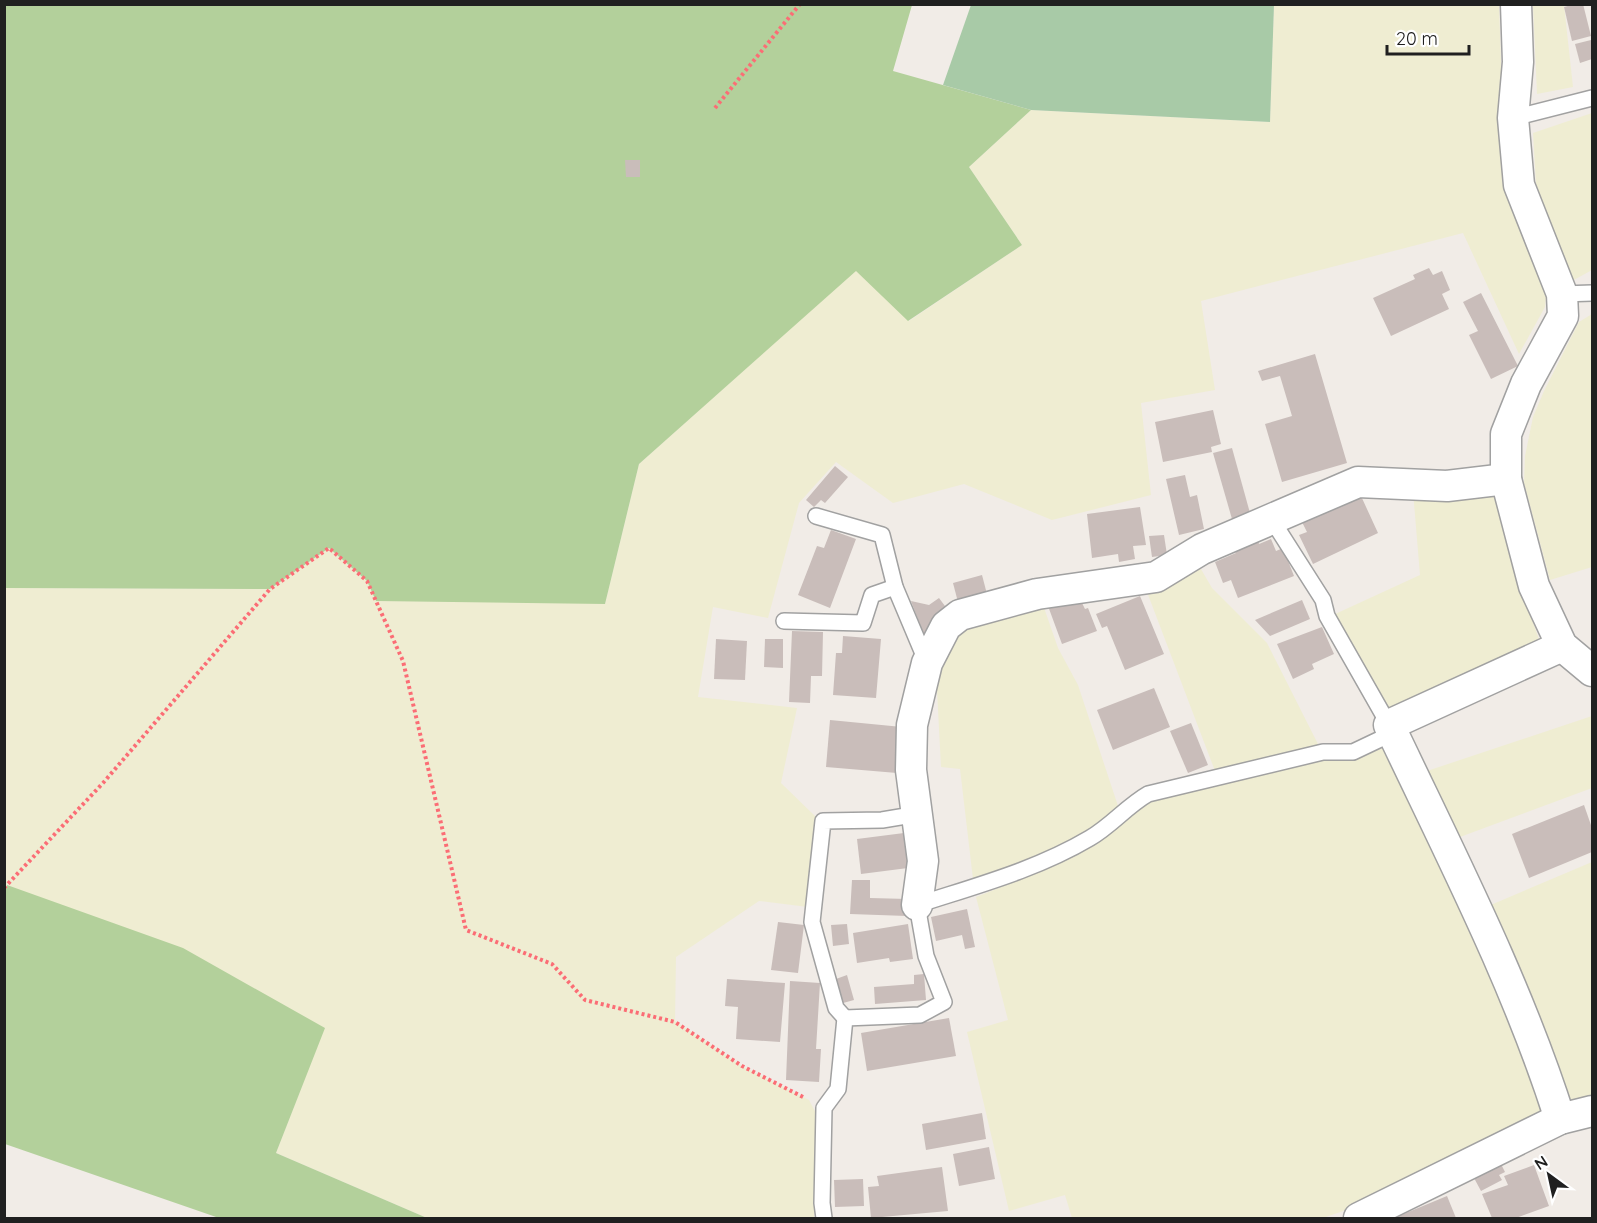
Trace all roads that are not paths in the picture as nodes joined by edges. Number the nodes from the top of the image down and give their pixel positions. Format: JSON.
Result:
{"nodes":[{"id":1,"x":1516,"y":4,"type":"edge"},
{"id":2,"x":1593,"y":98,"type":"edge"},
{"id":3,"x":1514,"y":118,"type":"junction"},
{"id":4,"x":1593,"y":293,"type":"edge"},
{"id":5,"x":1562,"y":294,"type":"junction"},
{"id":6,"x":1506,"y":479,"type":"junction"},
{"id":7,"x":816,"y":516,"type":"dead end"},
{"id":8,"x":1272,"y":520,"type":"junction"},
{"id":9,"x":895,"y":586,"type":"junction"},
{"id":10,"x":784,"y":621,"type":"dead end"},
{"id":11,"x":1562,"y":646,"type":"junction"},
{"id":12,"x":927,"y":663,"type":"junction"},
{"id":13,"x":1593,"y":671,"type":"edge"},
{"id":14,"x":1391,"y":729,"type":"junction"},
{"id":15,"x":918,"y":814,"type":"junction"},
{"id":16,"x":917,"y":905,"type":"junction"},
{"id":17,"x":845,"y":1018,"type":"junction"},
{"id":18,"x":1593,"y":1111,"type":"edge"},
{"id":19,"x":1560,"y":1119,"type":"junction"},
{"id":20,"x":824,"y":1218,"type":"edge"},
{"id":21,"x":1359,"y":1218,"type":"edge"}],
"edges":[{"from":1,"to":3,"type":"street"},
{"from":2,"to":3,"type":"lane"},
{"from":3,"to":5,"type":"street"},
{"from":4,"to":5,"type":"lane"},
{"from":5,"to":6,"type":"street"},
{"from":6,"to":8,"type":"street"},
{"from":6,"to":11,"type":"street"},
{"from":7,"to":9,"type":"lane"},
{"from":8,"to":12,"type":"street"},
{"from":8,"to":14,"type":"lane"},
{"from":9,"to":10,"type":"lane"},
{"from":9,"to":12,"type":"lane"},
{"from":11,"to":13,"type":"street"},
{"from":11,"to":14,"type":"street"},
{"from":12,"to":15,"type":"street"},
{"from":14,"to":16,"type":"lane"},
{"from":14,"to":19,"type":"street"},
{"from":15,"to":16,"type":"street"},
{"from":15,"to":17,"type":"lane"},
{"from":16,"to":17,"type":"lane"},
{"from":17,"to":20,"type":"lane"},
{"from":18,"to":19,"type":"street"},
{"from":19,"to":21,"type":"street"}]}
